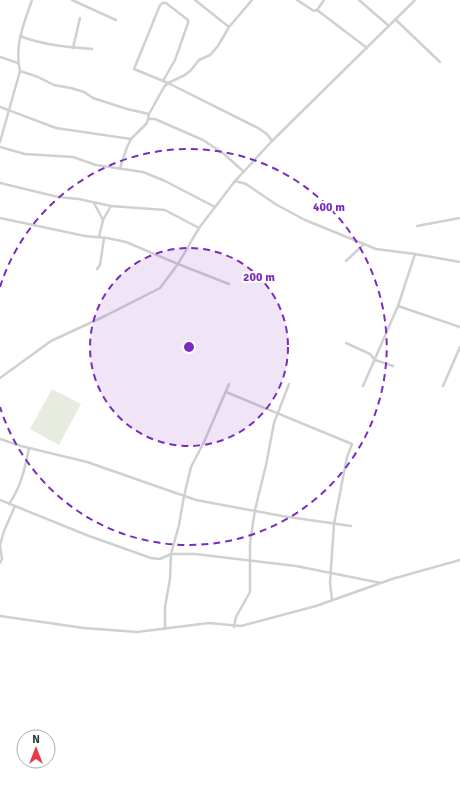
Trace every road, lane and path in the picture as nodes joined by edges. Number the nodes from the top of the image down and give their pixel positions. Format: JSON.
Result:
{"nodes":[{"id":1,"x":32,"y":0,"type":"edge"},
{"id":2,"x":72,"y":0,"type":"edge"},
{"id":3,"x":161,"y":0,"type":"edge"},
{"id":4,"x":195,"y":0,"type":"edge"},
{"id":5,"x":252,"y":0,"type":"edge"},
{"id":6,"x":297,"y":0,"type":"edge"},
{"id":7,"x":324,"y":0,"type":"edge"},
{"id":8,"x":359,"y":0,"type":"edge"},
{"id":9,"x":415,"y":0,"type":"edge"},
{"id":10,"x":163,"y":3,"type":"junction"},
{"id":11,"x":317,"y":10,"type":"junction"},
{"id":12,"x":80,"y":18,"type":"dead end"},
{"id":13,"x":116,"y":20,"type":"dead end"},
{"id":14,"x":396,"y":20,"type":"junction"},
{"id":15,"x":389,"y":26,"type":"junction"},
{"id":16,"x":230,"y":27,"type":"junction"},
{"id":17,"x":20,"y":36,"type":"junction"},
{"id":18,"x":73,"y":48,"type":"junction"},
{"id":19,"x":367,"y":48,"type":"junction"},
{"id":20,"x":92,"y":49,"type":"dead end"},
{"id":21,"x":0,"y":57,"type":"edge"},
{"id":22,"x":440,"y":62,"type":"dead end"},
{"id":23,"x":18,"y":63,"type":"junction"},
{"id":24,"x":20,"y":71,"type":"junction"},
{"id":25,"x":163,"y":81,"type":"junction"},
{"id":26,"x":168,"y":84,"type":"junction"},
{"id":27,"x":0,"y":107,"type":"edge"},
{"id":28,"x":9,"y":111,"type":"junction"},
{"id":29,"x":149,"y":114,"type":"junction"},
{"id":30,"x":149,"y":119,"type":"junction"},
{"id":31,"x":131,"y":139,"type":"junction"},
{"id":32,"x":272,"y":141,"type":"junction"},
{"id":33,"x":0,"y":142,"type":"edge"},
{"id":34,"x":0,"y":147,"type":"edge"},
{"id":35,"x":120,"y":168,"type":"junction"},
{"id":36,"x":244,"y":172,"type":"junction"},
{"id":37,"x":235,"y":181,"type":"junction"},
{"id":38,"x":0,"y":183,"type":"edge"},
{"id":39,"x":94,"y":203,"type":"junction"},
{"id":40,"x":111,"y":206,"type":"junction"},
{"id":41,"x":215,"y":207,"type":"junction"},
{"id":42,"x":0,"y":218,"type":"edge"},
{"id":43,"x":460,"y":218,"type":"edge"},
{"id":44,"x":103,"y":220,"type":"junction"},
{"id":45,"x":417,"y":226,"type":"dead end"},
{"id":46,"x":200,"y":228,"type":"junction"},
{"id":47,"x":98,"y":237,"type":"junction"},
{"id":48,"x":104,"y":238,"type":"junction"},
{"id":49,"x":364,"y":244,"type":"junction"},
{"id":50,"x":415,"y":254,"type":"junction"},
{"id":51,"x":346,"y":261,"type":"dead end"},
{"id":52,"x":460,"y":262,"type":"edge"},
{"id":53,"x":178,"y":264,"type":"junction"},
{"id":54,"x":97,"y":270,"type":"dead end"},
{"id":55,"x":229,"y":284,"type":"dead end"},
{"id":56,"x":398,"y":306,"type":"junction"},
{"id":57,"x":460,"y":327,"type":"edge"},
{"id":58,"x":346,"y":343,"type":"dead end"},
{"id":59,"x":460,"y":347,"type":"edge"},
{"id":60,"x":375,"y":360,"type":"junction"},
{"id":61,"x":392,"y":366,"type":"dead end"},
{"id":62,"x":0,"y":378,"type":"edge"},
{"id":63,"x":229,"y":384,"type":"dead end"},
{"id":64,"x":289,"y":384,"type":"dead end"},
{"id":65,"x":363,"y":386,"type":"dead end"},
{"id":66,"x":443,"y":386,"type":"dead end"},
{"id":67,"x":226,"y":392,"type":"junction"},
{"id":68,"x":278,"y":414,"type":"junction"},
{"id":69,"x":0,"y":439,"type":"edge"},
{"id":70,"x":29,"y":448,"type":"junction"},
{"id":71,"x":184,"y":496,"type":"junction"},
{"id":72,"x":0,"y":500,"type":"edge"},
{"id":73,"x":9,"y":504,"type":"junction"},
{"id":74,"x":15,"y":506,"type":"junction"},
{"id":75,"x":255,"y":510,"type":"junction"},
{"id":76,"x":334,"y":524,"type":"junction"},
{"id":77,"x":351,"y":526,"type":"dead end"},
{"id":78,"x":171,"y":554,"type":"junction"},
{"id":79,"x":460,"y":560,"type":"edge"},
{"id":80,"x":250,"y":561,"type":"junction"},
{"id":81,"x":0,"y":563,"type":"edge"},
{"id":82,"x":331,"y":573,"type":"junction"},
{"id":83,"x":382,"y":583,"type":"junction"},
{"id":84,"x":332,"y":600,"type":"junction"},
{"id":85,"x":0,"y":616,"type":"edge"},
{"id":86,"x":234,"y":626,"type":"junction"},
{"id":87,"x":165,"y":629,"type":"junction"}],
"edges":[{"from":1,"to":17,"type":"street"},
{"from":2,"to":13,"type":"street"},
{"from":3,"to":10,"type":"street"},
{"from":4,"to":16,"type":"street"},
{"from":5,"to":16,"type":"street"},
{"from":6,"to":11,"type":"street"},
{"from":7,"to":11,"type":"street"},
{"from":8,"to":15,"type":"street"},
{"from":9,"to":14,"type":"street"},
{"from":10,"to":25,"type":"street"},
{"from":10,"to":25,"type":"street"},
{"from":11,"to":19,"type":"street"},
{"from":12,"to":18,"type":"street"},
{"from":14,"to":15,"type":"street"},
{"from":14,"to":22,"type":"street"},
{"from":15,"to":19,"type":"street"},
{"from":16,"to":26,"type":"street"},
{"from":17,"to":18,"type":"street"},
{"from":17,"to":23,"type":"street"},
{"from":18,"to":20,"type":"street"},
{"from":19,"to":32,"type":"street"},
{"from":21,"to":23,"type":"street"},
{"from":23,"to":24,"type":"street"},
{"from":24,"to":28,"type":"street"},
{"from":24,"to":29,"type":"street"},
{"from":25,"to":26,"type":"street"},
{"from":26,"to":29,"type":"street"},
{"from":26,"to":32,"type":"street"},
{"from":27,"to":28,"type":"street"},
{"from":28,"to":31,"type":"street"},
{"from":28,"to":33,"type":"street"},
{"from":29,"to":30,"type":"street"},
{"from":30,"to":31,"type":"street"},
{"from":30,"to":36,"type":"street"},
{"from":31,"to":35,"type":"street"},
{"from":32,"to":36,"type":"street"},
{"from":34,"to":35,"type":"street"},
{"from":35,"to":41,"type":"street"},
{"from":36,"to":37,"type":"street"},
{"from":37,"to":41,"type":"street"},
{"from":37,"to":49,"type":"street"},
{"from":38,"to":39,"type":"street"},
{"from":39,"to":40,"type":"street"},
{"from":39,"to":44,"type":"street"},
{"from":40,"to":44,"type":"street"},
{"from":40,"to":46,"type":"street"},
{"from":41,"to":46,"type":"street"},
{"from":42,"to":47,"type":"street"},
{"from":43,"to":45,"type":"street"},
{"from":44,"to":47,"type":"street"},
{"from":46,"to":53,"type":"street"},
{"from":47,"to":48,"type":"street"},
{"from":48,"to":53,"type":"street"},
{"from":48,"to":54,"type":"street"},
{"from":49,"to":50,"type":"street"},
{"from":49,"to":51,"type":"street"},
{"from":50,"to":52,"type":"street"},
{"from":50,"to":56,"type":"street"},
{"from":53,"to":55,"type":"street"},
{"from":53,"to":62,"type":"street"},
{"from":56,"to":57,"type":"street"},
{"from":56,"to":60,"type":"street"},
{"from":58,"to":60,"type":"street"},
{"from":59,"to":66,"type":"street"},
{"from":60,"to":61,"type":"street"},
{"from":60,"to":65,"type":"street"},
{"from":63,"to":67,"type":"street"},
{"from":64,"to":68,"type":"street"},
{"from":67,"to":68,"type":"street"},
{"from":67,"to":71,"type":"street"},
{"from":68,"to":75,"type":"street"},
{"from":68,"to":76,"type":"street"},
{"from":69,"to":70,"type":"street"},
{"from":70,"to":71,"type":"street"},
{"from":70,"to":73,"type":"street"},
{"from":71,"to":75,"type":"street"},
{"from":71,"to":78,"type":"street"},
{"from":72,"to":73,"type":"street"},
{"from":73,"to":74,"type":"street"},
{"from":74,"to":78,"type":"street"},
{"from":74,"to":81,"type":"street"},
{"from":75,"to":76,"type":"street"},
{"from":75,"to":80,"type":"street"},
{"from":76,"to":77,"type":"street"},
{"from":76,"to":82,"type":"street"},
{"from":78,"to":80,"type":"street"},
{"from":78,"to":87,"type":"street"},
{"from":79,"to":83,"type":"street"},
{"from":80,"to":82,"type":"street"},
{"from":80,"to":86,"type":"street"},
{"from":82,"to":83,"type":"street"},
{"from":82,"to":84,"type":"street"},
{"from":83,"to":84,"type":"street"},
{"from":84,"to":86,"type":"street"},
{"from":85,"to":87,"type":"street"},
{"from":86,"to":87,"type":"street"}]}
